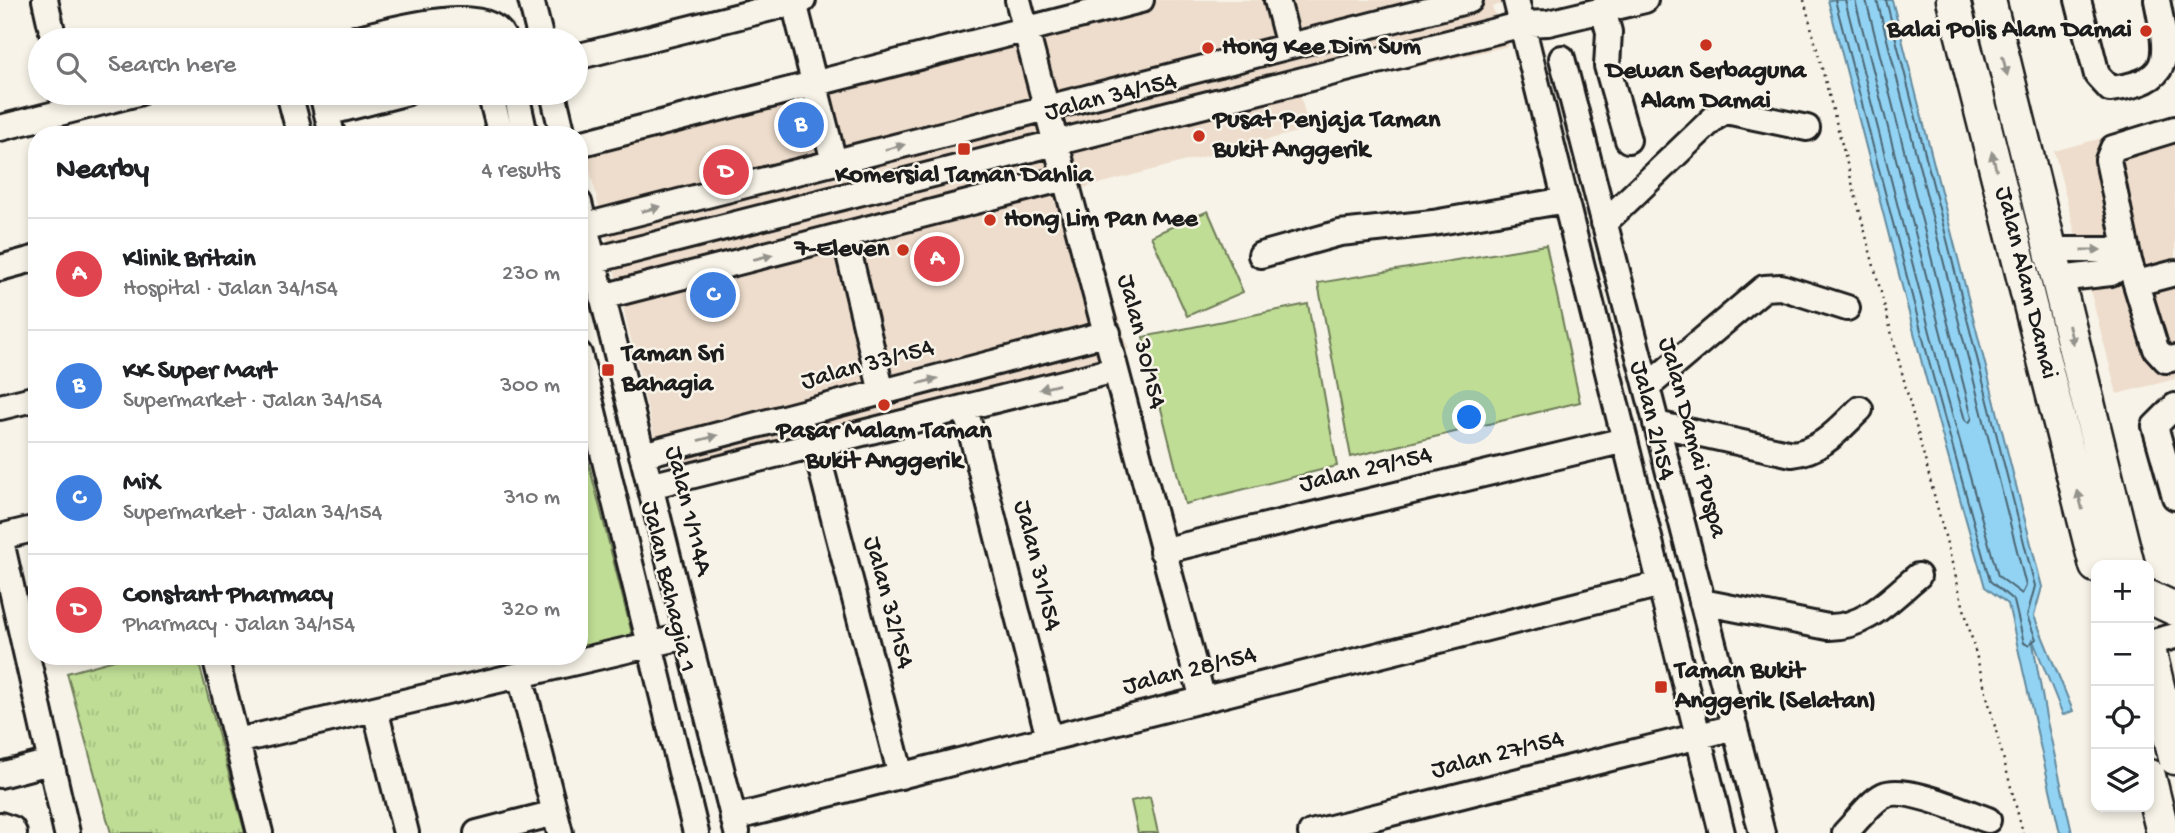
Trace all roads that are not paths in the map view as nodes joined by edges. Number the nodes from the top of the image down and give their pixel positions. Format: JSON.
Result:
{"nodes":[{"id":1,"x":45,"y":0,"type":"edge"},
{"id":2,"x":531,"y":0,"type":"edge"},
{"id":3,"x":1018,"y":0,"type":"edge"},
{"id":4,"x":1142,"y":0,"type":"edge"},
{"id":5,"x":1277,"y":0,"type":"edge"},
{"id":6,"x":1470,"y":0,"type":"edge"},
{"id":7,"x":1645,"y":0,"type":"edge"},
{"id":8,"x":1953,"y":0,"type":"edge"},
{"id":9,"x":1989,"y":0,"type":"edge"},
{"id":10,"x":2078,"y":0,"type":"edge"},
{"id":11,"x":2157,"y":0,"type":"edge"},
{"id":12,"x":799,"y":1,"type":"edge"},
{"id":13,"x":1603,"y":10,"type":"junction"},
{"id":14,"x":1520,"y":12,"type":"edge"},
{"id":15,"x":51,"y":28,"type":"edge"},
{"id":16,"x":397,"y":28,"type":"edge"},
{"id":17,"x":497,"y":28,"type":"edge"},
{"id":18,"x":538,"y":28,"type":"edge"},
{"id":19,"x":1025,"y":30,"type":"junction"},
{"id":20,"x":1289,"y":46,"type":"junction"},
{"id":21,"x":588,"y":54,"type":"edge"},
{"id":22,"x":1562,"y":58,"type":"dead end"},
{"id":23,"x":814,"y":84,"type":"junction"},
{"id":24,"x":57,"y":105,"type":"edge"},
{"id":25,"x":292,"y":105,"type":"edge"},
{"id":26,"x":360,"y":105,"type":"edge"},
{"id":27,"x":493,"y":105,"type":"edge"},
{"id":28,"x":519,"y":105,"type":"edge"},
{"id":29,"x":556,"y":105,"type":"edge"},
{"id":30,"x":1045,"y":108,"type":"junction"},
{"id":31,"x":327,"y":114,"type":"edge"},
{"id":32,"x":298,"y":126,"type":"edge"},
{"id":33,"x":499,"y":126,"type":"edge"},
{"id":34,"x":524,"y":126,"type":"edge"},
{"id":35,"x":561,"y":126,"type":"edge"},
{"id":36,"x":0,"y":128,"type":"edge"},
{"id":37,"x":1807,"y":128,"type":"dead end"},
{"id":38,"x":2175,"y":130,"type":"edge"},
{"id":39,"x":1628,"y":140,"type":"dead end"},
{"id":40,"x":588,"y":142,"type":"edge"},
{"id":41,"x":1054,"y":144,"type":"junction"},
{"id":42,"x":834,"y":162,"type":"junction"},
{"id":43,"x":1065,"y":178,"type":"junction"},
{"id":44,"x":1566,"y":200,"type":"junction"},
{"id":45,"x":588,"y":213,"type":"edge"},
{"id":46,"x":1604,"y":223,"type":"junction"},
{"id":47,"x":845,"y":237,"type":"junction"},
{"id":48,"x":1261,"y":255,"type":"dead end"},
{"id":49,"x":28,"y":260,"type":"edge"},
{"id":50,"x":588,"y":261,"type":"edge"},
{"id":51,"x":2054,"y":265,"type":"junction"},
{"id":52,"x":588,"y":266,"type":"edge"},
{"id":53,"x":0,"y":268,"type":"edge"},
{"id":54,"x":2133,"y":272,"type":"junction"},
{"id":55,"x":2175,"y":273,"type":"edge"},
{"id":56,"x":602,"y":297,"type":"junction"},
{"id":57,"x":1847,"y":308,"type":"dead end"},
{"id":58,"x":1108,"y":334,"type":"junction"},
{"id":59,"x":2175,"y":358,"type":"edge"},
{"id":60,"x":1115,"y":370,"type":"junction"},
{"id":61,"x":1647,"y":387,"type":"junction"},
{"id":62,"x":882,"y":393,"type":"junction"},
{"id":63,"x":28,"y":400,"type":"edge"},
{"id":64,"x":2175,"y":406,"type":"edge"},
{"id":65,"x":0,"y":407,"type":"edge"},
{"id":66,"x":588,"y":408,"type":"edge"},
{"id":67,"x":965,"y":408,"type":"junction"},
{"id":68,"x":1860,"y":409,"type":"dead end"},
{"id":69,"x":1656,"y":424,"type":"junction"},
{"id":70,"x":1625,"y":440,"type":"junction"},
{"id":71,"x":815,"y":445,"type":"junction"},
{"id":72,"x":642,"y":455,"type":"junction"},
{"id":73,"x":2173,"y":482,"type":"edge"},
{"id":74,"x":650,"y":486,"type":"junction"},
{"id":75,"x":28,"y":530,"type":"edge"},
{"id":76,"x":0,"y":537,"type":"edge"},
{"id":77,"x":1162,"y":551,"type":"junction"},
{"id":78,"x":2094,"y":560,"type":"edge"},
{"id":79,"x":2127,"y":560,"type":"edge"},
{"id":80,"x":1918,"y":576,"type":"dead end"},
{"id":81,"x":1661,"y":584,"type":"junction"},
{"id":82,"x":2154,"y":599,"type":"edge"},
{"id":83,"x":1702,"y":602,"type":"junction"},
{"id":84,"x":2175,"y":609,"type":"edge"},
{"id":85,"x":2154,"y":615,"type":"edge"},
{"id":86,"x":687,"y":635,"type":"junction"},
{"id":87,"x":2175,"y":636,"type":"edge"},
{"id":88,"x":2154,"y":642,"type":"edge"},
{"id":89,"x":649,"y":644,"type":"junction"},
{"id":90,"x":2175,"y":645,"type":"edge"},
{"id":91,"x":588,"y":656,"type":"edge"},
{"id":92,"x":2154,"y":661,"type":"edge"},
{"id":93,"x":28,"y":663,"type":"edge"},
{"id":94,"x":28,"y":665,"type":"edge"},
{"id":95,"x":217,"y":665,"type":"edge"},
{"id":96,"x":550,"y":665,"type":"edge"},
{"id":97,"x":2154,"y":670,"type":"edge"},
{"id":98,"x":520,"y":675,"type":"junction"},
{"id":99,"x":1203,"y":700,"type":"junction"},
{"id":100,"x":375,"y":709,"type":"junction"},
{"id":101,"x":1737,"y":735,"type":"junction"},
{"id":102,"x":1049,"y":738,"type":"junction"},
{"id":103,"x":237,"y":741,"type":"junction"},
{"id":104,"x":1701,"y":745,"type":"junction"},
{"id":105,"x":2175,"y":758,"type":"edge"},
{"id":106,"x":50,"y":762,"type":"junction"},
{"id":107,"x":0,"y":775,"type":"edge"},
{"id":108,"x":901,"y":776,"type":"junction"},
{"id":109,"x":2154,"y":796,"type":"edge"},
{"id":110,"x":1989,"y":820,"type":"dead end"},
{"id":111,"x":558,"y":823,"type":"edge"},
{"id":112,"x":0,"y":825,"type":"edge"},
{"id":113,"x":735,"y":825,"type":"edge"},
{"id":114,"x":14,"y":833,"type":"edge"},
{"id":115,"x":67,"y":833,"type":"edge"},
{"id":116,"x":260,"y":833,"type":"edge"},
{"id":117,"x":407,"y":833,"type":"edge"},
{"id":118,"x":477,"y":833,"type":"edge"},
{"id":119,"x":696,"y":833,"type":"edge"},
{"id":120,"x":1311,"y":833,"type":"edge"},
{"id":121,"x":1722,"y":833,"type":"edge"},
{"id":122,"x":1762,"y":833,"type":"edge"},
{"id":123,"x":1845,"y":833,"type":"edge"},
{"id":124,"x":2163,"y":833,"type":"edge"}],
"edges":[{"from":1,"to":15,"type":"street"},
{"from":2,"to":18,"type":"street"},
{"from":3,"to":19,"type":"street","name":"Jalan 30/154"},
{"from":4,"to":19,"type":"street"},
{"from":5,"to":20,"type":"street"},
{"from":6,"to":20,"type":"street","name":"Jalan 34/154"},
{"from":7,"to":13,"type":"street","name":"Jalan 34/154"},
{"from":78,"to":8,"type":"main road","name":"Jalan Alam Damai","one_way":true},
{"from":9,"to":51,"type":"main road","name":"Jalan Alam Damai","one_way":true},
{"from":10,"to":11,"type":"street"},
{"from":12,"to":21,"type":"street"},
{"from":12,"to":23,"type":"street"},
{"from":13,"to":14,"type":"street","name":"Jalan 34/154"},
{"from":13,"to":39,"type":"street"},
{"from":14,"to":41,"type":"street","name":"Jalan 34/154"},
{"from":14,"to":44,"type":"street","name":"Jalan 2/154"},
{"from":16,"to":17,"type":"street"},
{"from":19,"to":23,"type":"street"},
{"from":19,"to":30,"type":"street","name":"Jalan 30/154"},
{"from":20,"to":30,"type":"street","name":"Jalan 34/154"},
{"from":22,"to":46,"type":"street","name":"Jalan Damai Puspa"},
{"from":23,"to":40,"type":"street"},
{"from":23,"to":42,"type":"street"},
{"from":24,"to":36,"type":"street"},
{"from":25,"to":32,"type":"street"},
{"from":26,"to":31,"type":"street"},
{"from":27,"to":33,"type":"street"},
{"from":28,"to":34,"type":"street"},
{"from":29,"to":35,"type":"street"},
{"from":30,"to":41,"type":"street","name":"Jalan 30/154"},
{"from":42,"to":30,"type":"street","name":"Jalan 34/154","one_way":true},
{"from":37,"to":46,"type":"street"},
{"from":38,"to":54,"type":"street"},
{"from":41,"to":43,"type":"street","name":"Jalan 30/154"},
{"from":41,"to":50,"type":"street","name":"Jalan 34/154"},
{"from":45,"to":42,"type":"street","name":"Jalan 34/154","one_way":true},
{"from":43,"to":47,"type":"street"},
{"from":43,"to":58,"type":"street","name":"Jalan 30/154"},
{"from":44,"to":48,"type":"street"},
{"from":44,"to":70,"type":"street","name":"Jalan 2/154"},
{"from":46,"to":61,"type":"street","name":"Jalan Damai Puspa"},
{"from":56,"to":47,"type":"street","one_way":true},
{"from":47,"to":62,"type":"street"},
{"from":49,"to":53,"type":"street"},
{"from":51,"to":54,"type":"street"},
{"from":51,"to":79,"type":"main road","name":"Jalan Alam Damai","one_way":true},
{"from":52,"to":56,"type":"street","name":"Jalan 1/114A"},
{"from":54,"to":55,"type":"street"},
{"from":54,"to":59,"type":"street"},
{"from":56,"to":72,"type":"street","name":"Jalan 1/114A"},
{"from":57,"to":61,"type":"street"},
{"from":58,"to":60,"type":"street","name":"Jalan 30/154"},
{"from":62,"to":58,"type":"street","name":"Jalan 33/154","one_way":true},
{"from":60,"to":67,"type":"street","one_way":true},
{"from":60,"to":77,"type":"street","name":"Jalan 30/154"},
{"from":61,"to":69,"type":"street","name":"Jalan Damai Puspa"},
{"from":72,"to":62,"type":"street","name":"Jalan 33/154","one_way":true},
{"from":63,"to":65,"type":"street"},
{"from":64,"to":73,"type":"street"},
{"from":66,"to":89,"type":"street","name":"Jalan Bahagia 1"},
{"from":67,"to":71,"type":"street"},
{"from":67,"to":102,"type":"street","name":"Jalan 31/154"},
{"from":68,"to":69,"type":"street"},
{"from":69,"to":83,"type":"street","name":"Jalan Damai Puspa"},
{"from":70,"to":77,"type":"street","name":"Jalan 29/154"},
{"from":70,"to":81,"type":"street","name":"Jalan 2/154"},
{"from":71,"to":74,"type":"street"},
{"from":71,"to":108,"type":"street","name":"Jalan 32/154"},
{"from":72,"to":74,"type":"street","name":"Jalan 1/114A"},
{"from":74,"to":86,"type":"street","name":"Jalan 1/114A"},
{"from":75,"to":76,"type":"street"},
{"from":76,"to":93,"type":"street"},
{"from":77,"to":99,"type":"street","name":"Jalan 30/154"},
{"from":80,"to":83,"type":"street"},
{"from":81,"to":99,"type":"street","name":"Jalan 28/154"},
{"from":81,"to":104,"type":"street","name":"Jalan 2/154"},
{"from":82,"to":84,"type":"main road"},
{"from":83,"to":101,"type":"street","name":"Jalan Damai Puspa"},
{"from":84,"to":85,"type":"street"},
{"from":86,"to":89,"type":"street"},
{"from":86,"to":113,"type":"street","name":"Jalan 1/114A"},
{"from":87,"to":88,"type":"street"},
{"from":89,"to":91,"type":"street"},
{"from":89,"to":119,"type":"street","name":"Jalan Bahagia 1"},
{"from":90,"to":92,"type":"main road"},
{"from":94,"to":106,"type":"street"},
{"from":95,"to":103,"type":"street"},
{"from":96,"to":98,"type":"street"},
{"from":97,"to":105,"type":"main road"},
{"from":98,"to":100,"type":"street"},
{"from":98,"to":111,"type":"street"},
{"from":99,"to":102,"type":"street","name":"Jalan 28/154"},
{"from":100,"to":103,"type":"street"},
{"from":100,"to":117,"type":"street"},
{"from":101,"to":104,"type":"street","name":"Jalan 27/154"},
{"from":101,"to":122,"type":"street","name":"Jalan Damai Puspa"},
{"from":102,"to":108,"type":"street","name":"Jalan 28/154"},
{"from":103,"to":116,"type":"street"},
{"from":104,"to":120,"type":"street","name":"Jalan 27/154"},
{"from":104,"to":121,"type":"street","name":"Jalan 2/154"},
{"from":106,"to":107,"type":"street"},
{"from":106,"to":115,"type":"street"},
{"from":108,"to":113,"type":"street","name":"Jalan 28/154"},
{"from":109,"to":124,"type":"main road"},
{"from":110,"to":123,"type":"street"},
{"from":111,"to":118,"type":"street"},
{"from":112,"to":114,"type":"street"}]}
